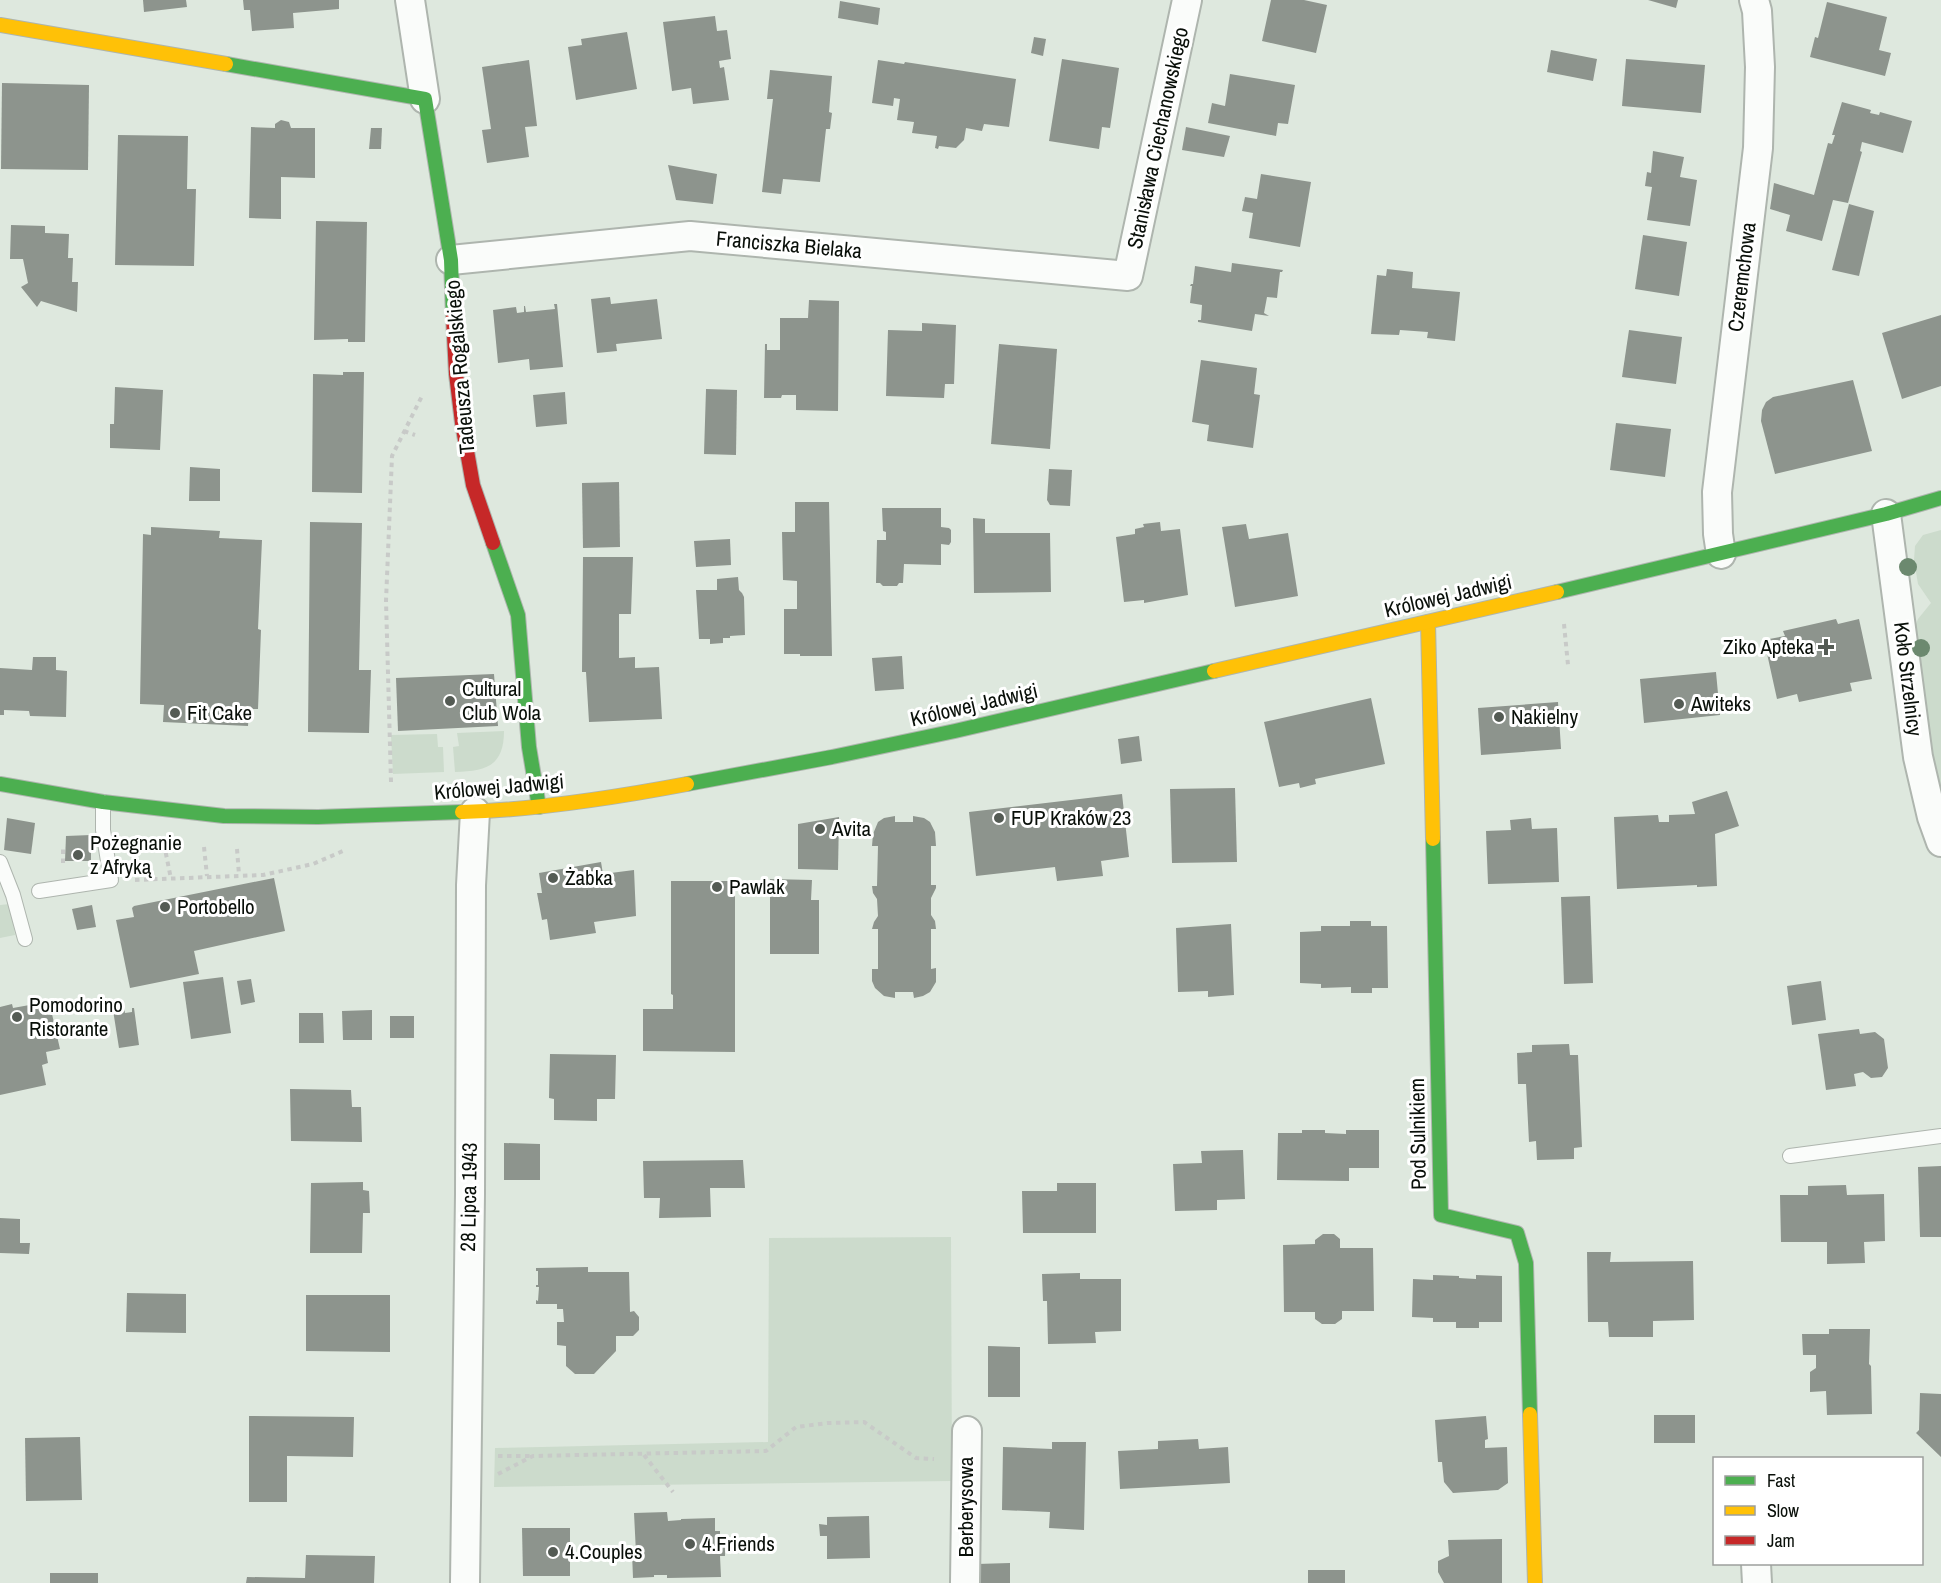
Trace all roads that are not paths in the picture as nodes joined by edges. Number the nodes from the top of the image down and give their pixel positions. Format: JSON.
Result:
{"nodes":[{"id":1,"x":410,"y":0,"type":"edge"},
{"id":2,"x":1187,"y":0,"type":"edge"},
{"id":3,"x":1754,"y":0,"type":"edge"},
{"id":4,"x":0,"y":26,"type":"edge"},
{"id":5,"x":425,"y":99,"type":"junction"},
{"id":6,"x":451,"y":260,"type":"junction"},
{"id":7,"x":1128,"y":276,"type":"joint"},
{"id":8,"x":1941,"y":498,"type":"edge"},
{"id":9,"x":1886,"y":514,"type":"junction"},
{"id":10,"x":1721,"y":554,"type":"junction"},
{"id":11,"x":1428,"y":622,"type":"junction"},
{"id":12,"x":0,"y":787,"type":"edge"},
{"id":13,"x":103,"y":802,"type":"junction"},
{"id":14,"x":539,"y":807,"type":"junction"},
{"id":15,"x":475,"y":812,"type":"junction"},
{"id":16,"x":1941,"y":842,"type":"edge"},
{"id":17,"x":0,"y":862,"type":"edge"},
{"id":18,"x":39,"y":891,"type":"dead end"},
{"id":19,"x":25,"y":939,"type":"dead end"},
{"id":20,"x":1941,"y":1136,"type":"edge"},
{"id":21,"x":1790,"y":1156,"type":"dead end"},
{"id":22,"x":967,"y":1431,"type":"dead end"},
{"id":23,"x":1756,"y":1565,"type":"edge"},
{"id":24,"x":465,"y":1583,"type":"edge"},
{"id":25,"x":965,"y":1583,"type":"edge"},
{"id":26,"x":1534,"y":1583,"type":"edge"},
{"id":27,"x":1757,"y":1583,"type":"edge"}],
"edges":[{"from":1,"to":5,"type":"street","name":"Tadeusza Rogalskiego"},
{"from":2,"to":7,"type":"street","name":"Stanisława Ciechanowskiego"},
{"from":3,"to":10,"type":"street","name":"Czeremchowa"},
{"from":4,"to":5,"type":"street"},
{"from":5,"to":6,"type":"street","name":"Tadeusza Rogalskiego"},
{"from":6,"to":7,"type":"street","name":"Franciszka Bielaka"},
{"from":6,"to":14,"type":"street","name":"Tadeusza Rogalskiego"},
{"from":8,"to":9,"type":"street","name":"Królowej Jadwigi"},
{"from":9,"to":10,"type":"street","name":"Królowej Jadwigi"},
{"from":9,"to":16,"type":"street","name":"Koło Strzelnicy"},
{"from":10,"to":11,"type":"street","name":"Królowej Jadwigi"},
{"from":11,"to":14,"type":"street","name":"Królowej Jadwigi"},
{"from":11,"to":26,"type":"street","name":"Pod Sulnikiem"},
{"from":12,"to":13,"type":"street","name":"Królowej Jadwigi"},
{"from":13,"to":15,"type":"street","name":"Królowej Jadwigi"},
{"from":13,"to":18,"type":"lane"},
{"from":14,"to":15,"type":"street","name":"Królowej Jadwigi"},
{"from":15,"to":24,"type":"street","name":"28 Lipca 1943"},
{"from":17,"to":19,"type":"lane"},
{"from":20,"to":21,"type":"lane"},
{"from":22,"to":25,"type":"street","name":"Berberysowa"},
{"from":23,"to":27,"type":"street"}]}
